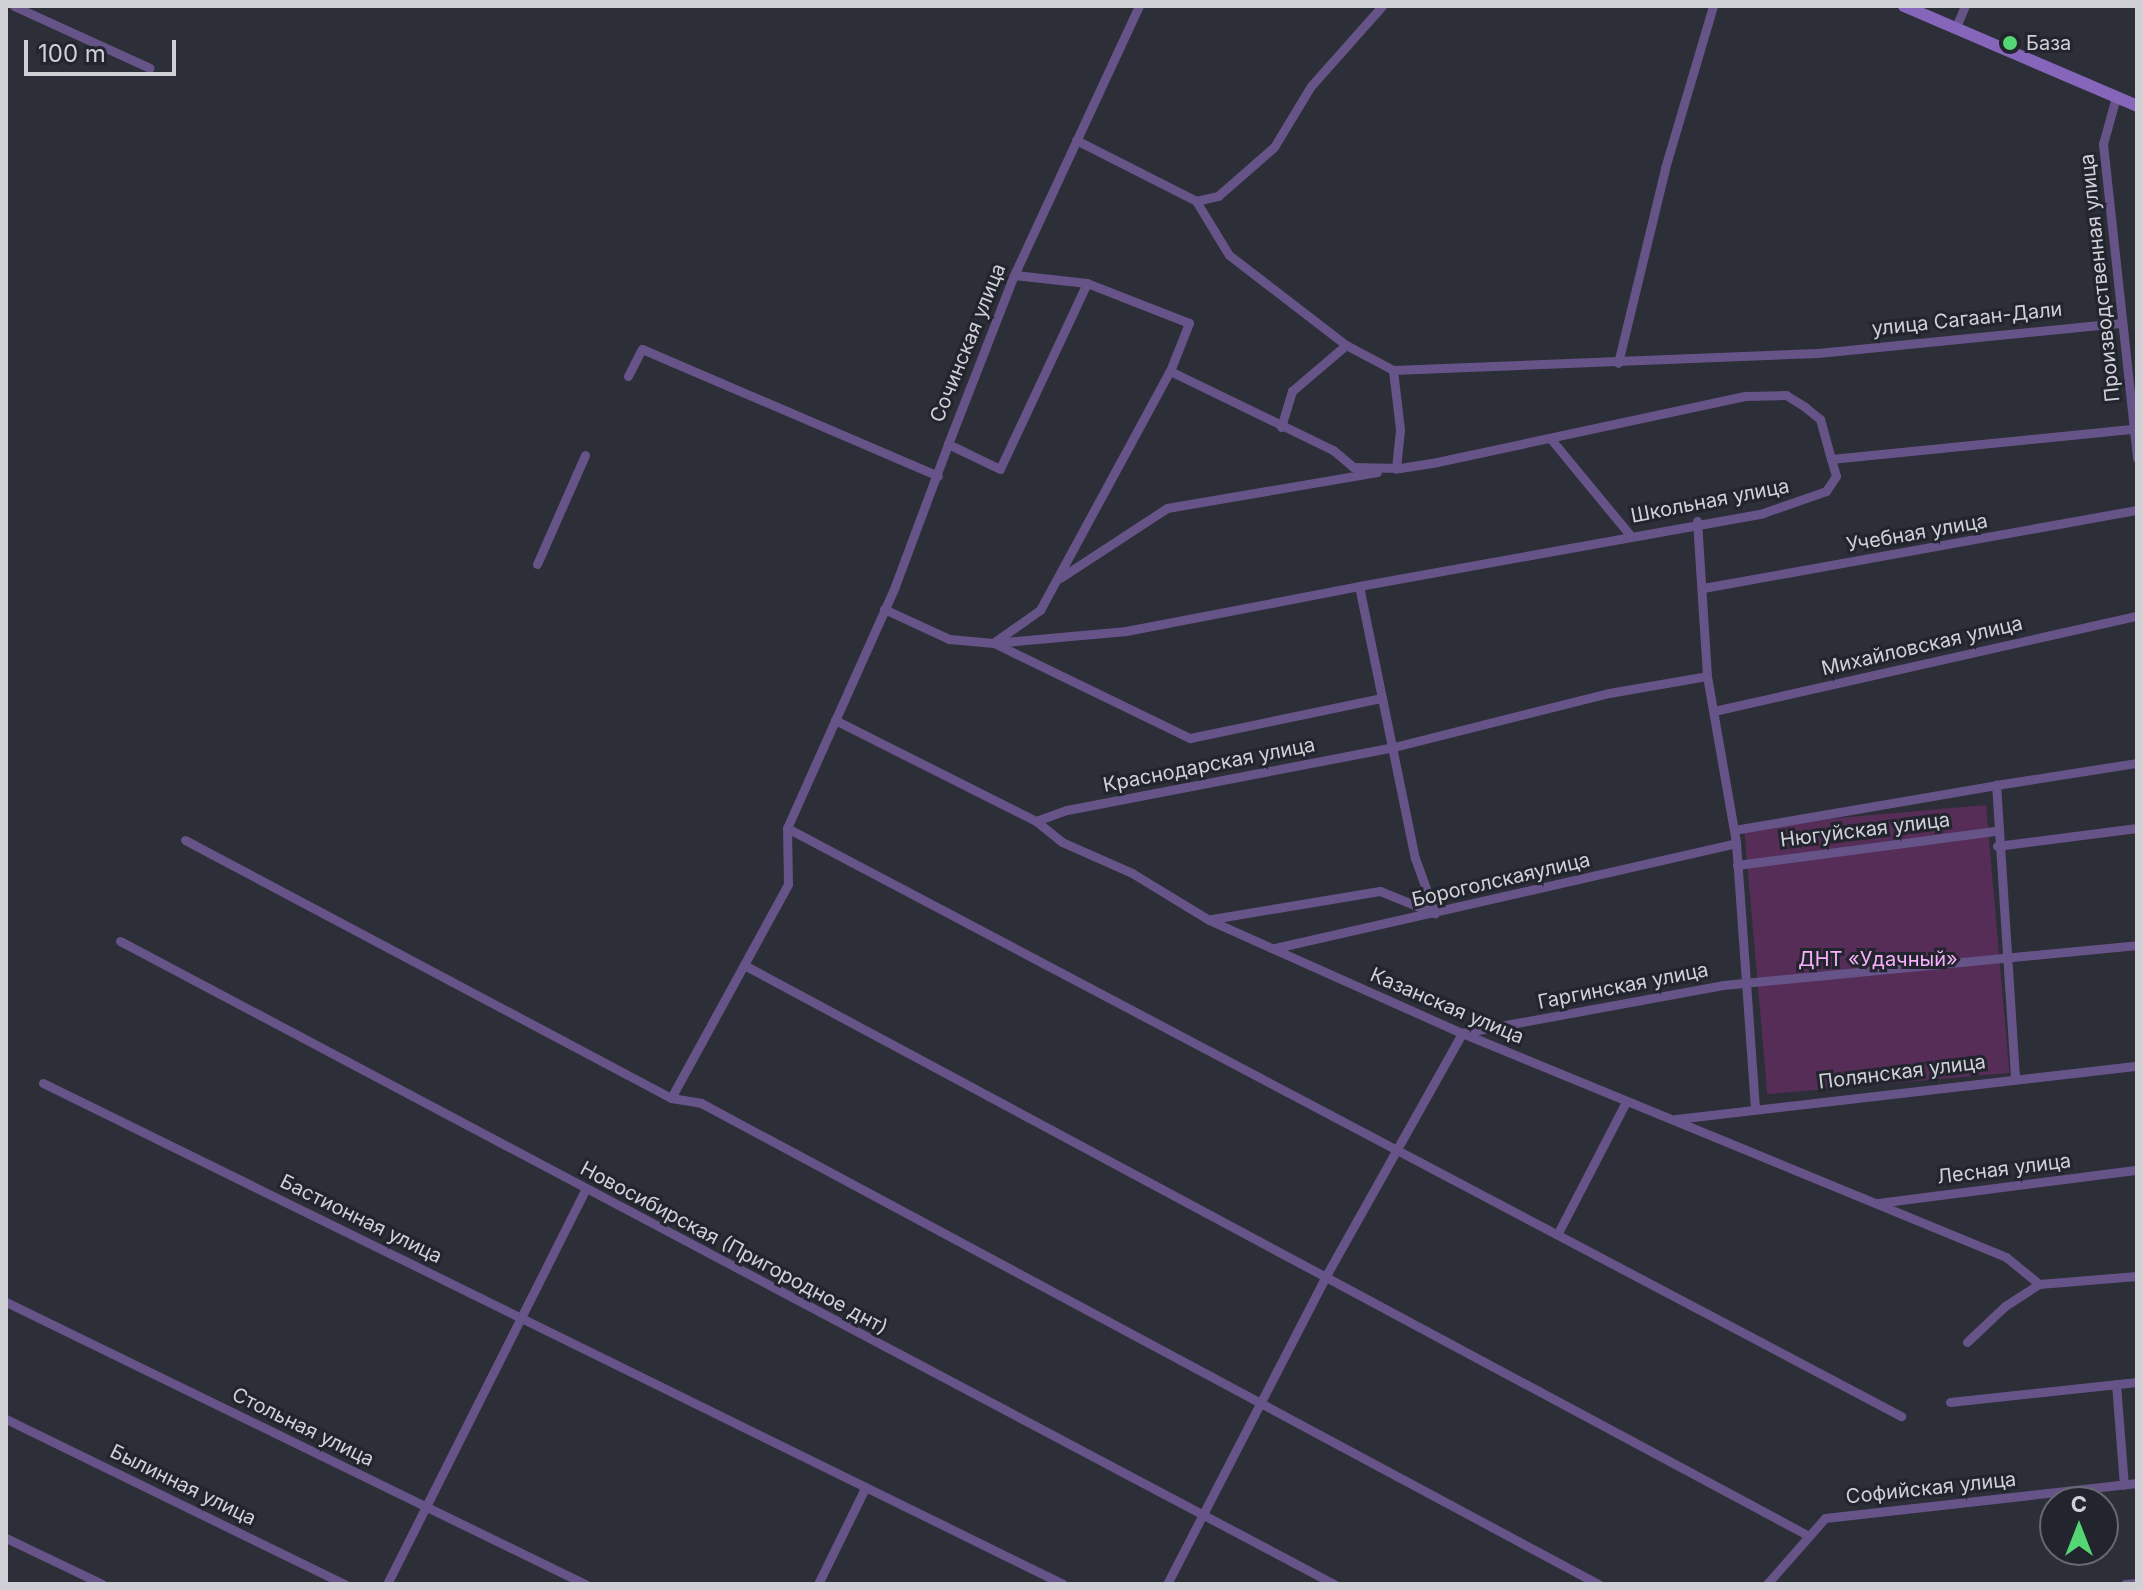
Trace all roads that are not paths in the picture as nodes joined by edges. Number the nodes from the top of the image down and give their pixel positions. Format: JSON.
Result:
{"nodes":[{"id":1,"x":14,"y":6,"type":"edge"},
{"id":2,"x":1139,"y":6,"type":"edge"},
{"id":3,"x":1382,"y":6,"type":"edge"},
{"id":4,"x":1713,"y":6,"type":"edge"},
{"id":5,"x":1904,"y":6,"type":"edge"},
{"id":6,"x":1965,"y":6,"type":"edge"},
{"id":7,"x":1956,"y":27,"type":"junction"},
{"id":8,"x":150,"y":68,"type":"dead end"},
{"id":9,"x":2116,"y":97,"type":"junction"},
{"id":10,"x":2137,"y":106,"type":"edge"},
{"id":11,"x":1076,"y":140,"type":"junction"},
{"id":12,"x":1196,"y":201,"type":"junction"},
{"id":13,"x":1014,"y":275,"type":"junction"},
{"id":14,"x":1087,"y":283,"type":"junction"},
{"id":15,"x":2120,"y":323,"type":"junction"},
{"id":16,"x":1346,"y":345,"type":"junction"},
{"id":17,"x":1618,"y":363,"type":"junction"},
{"id":18,"x":1393,"y":370,"type":"junction"},
{"id":19,"x":1170,"y":371,"type":"junction"},
{"id":20,"x":628,"y":376,"type":"dead end"},
{"id":21,"x":1281,"y":427,"type":"junction"},
{"id":22,"x":2134,"y":429,"type":"junction"},
{"id":23,"x":1550,"y":438,"type":"junction"},
{"id":24,"x":948,"y":444,"type":"junction"},
{"id":25,"x":585,"y":455,"type":"dead end"},
{"id":26,"x":2137,"y":458,"type":"edge"},
{"id":27,"x":1831,"y":459,"type":"junction"},
{"id":28,"x":1400,"y":468,"type":"junction"},
{"id":29,"x":938,"y":476,"type":"junction"},
{"id":30,"x":2137,"y":510,"type":"edge"},
{"id":31,"x":1697,"y":521,"type":"junction"},
{"id":32,"x":1629,"y":534,"type":"junction"},
{"id":33,"x":537,"y":564,"type":"dead end"},
{"id":34,"x":1057,"y":580,"type":"junction"},
{"id":35,"x":1359,"y":586,"type":"junction"},
{"id":36,"x":1703,"y":588,"type":"junction"},
{"id":37,"x":884,"y":609,"type":"junction"},
{"id":38,"x":2137,"y":616,"type":"edge"},
{"id":39,"x":994,"y":643,"type":"junction"},
{"id":40,"x":1707,"y":676,"type":"junction"},
{"id":41,"x":1382,"y":698,"type":"junction"},
{"id":42,"x":1714,"y":711,"type":"junction"},
{"id":43,"x":835,"y":720,"type":"junction"},
{"id":44,"x":1390,"y":748,"type":"junction"},
{"id":45,"x":2137,"y":763,"type":"edge"},
{"id":46,"x":1996,"y":785,"type":"junction"},
{"id":47,"x":1036,"y":821,"type":"junction"},
{"id":48,"x":787,"y":828,"type":"junction"},
{"id":49,"x":2137,"y":828,"type":"edge"},
{"id":50,"x":1734,"y":830,"type":"junction"},
{"id":51,"x":1997,"y":831,"type":"junction"},
{"id":52,"x":185,"y":840,"type":"dead end"},
{"id":53,"x":1736,"y":843,"type":"junction"},
{"id":54,"x":1997,"y":846,"type":"junction"},
{"id":55,"x":1737,"y":865,"type":"junction"},
{"id":56,"x":1435,"y":914,"type":"junction"},
{"id":57,"x":1209,"y":920,"type":"junction"},
{"id":58,"x":120,"y":941,"type":"dead end"},
{"id":59,"x":2137,"y":945,"type":"edge"},
{"id":60,"x":1274,"y":949,"type":"junction"},
{"id":61,"x":2008,"y":958,"type":"junction"},
{"id":62,"x":744,"y":965,"type":"junction"},
{"id":63,"x":1744,"y":984,"type":"junction"},
{"id":64,"x":1462,"y":1033,"type":"junction"},
{"id":65,"x":2137,"y":1066,"type":"edge"},
{"id":66,"x":2015,"y":1077,"type":"junction"},
{"id":67,"x":43,"y":1083,"type":"dead end"},
{"id":68,"x":671,"y":1098,"type":"junction"},
{"id":69,"x":1626,"y":1102,"type":"junction"},
{"id":70,"x":1755,"y":1107,"type":"junction"},
{"id":71,"x":1672,"y":1120,"type":"junction"},
{"id":72,"x":1398,"y":1147,"type":"junction"},
{"id":73,"x":2137,"y":1170,"type":"edge"},
{"id":74,"x":585,"y":1190,"type":"junction"},
{"id":75,"x":1875,"y":1204,"type":"junction"},
{"id":76,"x":1558,"y":1233,"type":"junction"},
{"id":77,"x":1327,"y":1274,"type":"junction"},
{"id":78,"x":2137,"y":1276,"type":"edge"},
{"id":79,"x":2039,"y":1284,"type":"junction"},
{"id":80,"x":6,"y":1302,"type":"edge"},
{"id":81,"x":518,"y":1316,"type":"junction"},
{"id":82,"x":1967,"y":1342,"type":"dead end"},
{"id":83,"x":2137,"y":1382,"type":"edge"},
{"id":84,"x":2116,"y":1384,"type":"junction"},
{"id":85,"x":1261,"y":1402,"type":"junction"},
{"id":86,"x":1950,"y":1402,"type":"dead end"},
{"id":87,"x":1901,"y":1416,"type":"dead end"},
{"id":88,"x":6,"y":1419,"type":"edge"},
{"id":89,"x":2137,"y":1483,"type":"edge"},
{"id":90,"x":2124,"y":1485,"type":"junction"},
{"id":91,"x":865,"y":1488,"type":"junction"},
{"id":92,"x":427,"y":1507,"type":"junction"},
{"id":93,"x":1203,"y":1516,"type":"junction"},
{"id":94,"x":1807,"y":1535,"type":"junction"},
{"id":95,"x":6,"y":1538,"type":"edge"},
{"id":96,"x":2137,"y":1583,"type":"edge"},
{"id":97,"x":102,"y":1584,"type":"edge"},
{"id":98,"x":345,"y":1584,"type":"edge"},
{"id":99,"x":387,"y":1584,"type":"edge"},
{"id":100,"x":585,"y":1584,"type":"edge"},
{"id":101,"x":818,"y":1584,"type":"edge"},
{"id":102,"x":1063,"y":1584,"type":"edge"},
{"id":103,"x":1167,"y":1584,"type":"edge"},
{"id":104,"x":1334,"y":1584,"type":"edge"},
{"id":105,"x":1598,"y":1584,"type":"edge"},
{"id":106,"x":1767,"y":1584,"type":"edge"},
{"id":107,"x":2125,"y":1584,"type":"edge"}],
"edges":[{"from":1,"to":8,"type":"street"},
{"from":2,"to":11,"type":"street","name":"Сочинская улица"},
{"from":3,"to":12,"type":"street"},
{"from":4,"to":17,"type":"street"},
{"from":5,"to":7,"type":"main road"},
{"from":6,"to":7,"type":"street"},
{"from":7,"to":9,"type":"main road"},
{"from":9,"to":10,"type":"main road"},
{"from":9,"to":15,"type":"street","name":"Производственная улица"},
{"from":11,"to":12,"type":"street"},
{"from":11,"to":13,"type":"street","name":"Сочинская улица"},
{"from":12,"to":16,"type":"street"},
{"from":13,"to":14,"type":"street"},
{"from":13,"to":24,"type":"street","name":"Сочинская улица"},
{"from":14,"to":19,"type":"street"},
{"from":14,"to":24,"type":"street","name":"Сочинская улица"},
{"from":15,"to":17,"type":"street","name":"улица Сагаан-Дали"},
{"from":15,"to":22,"type":"street","name":"Производственная улица"},
{"from":16,"to":18,"type":"street"},
{"from":16,"to":21,"type":"street"},
{"from":17,"to":18,"type":"street","name":"улица Сагаан-Дали"},
{"from":18,"to":28,"type":"street"},
{"from":19,"to":21,"type":"street"},
{"from":19,"to":34,"type":"street"},
{"from":20,"to":29,"type":"street"},
{"from":21,"to":28,"type":"street"},
{"from":22,"to":26,"type":"street","name":"Производственная улица"},
{"from":22,"to":27,"type":"street"},
{"from":23,"to":27,"type":"street"},
{"from":23,"to":28,"type":"street"},
{"from":23,"to":32,"type":"street"},
{"from":24,"to":29,"type":"street"},
{"from":25,"to":33,"type":"street"},
{"from":27,"to":31,"type":"street","name":"Школьная улица"},
{"from":28,"to":34,"type":"street"},
{"from":29,"to":37,"type":"street"},
{"from":30,"to":36,"type":"street","name":"Учебная улица"},
{"from":31,"to":32,"type":"street","name":"Школьная улица"},
{"from":31,"to":36,"type":"street"},
{"from":32,"to":35,"type":"street","name":"Школьная улица"},
{"from":34,"to":39,"type":"street"},
{"from":35,"to":39,"type":"street","name":"Школьная улица"},
{"from":35,"to":41,"type":"street"},
{"from":36,"to":40,"type":"street"},
{"from":37,"to":39,"type":"street"},
{"from":37,"to":43,"type":"street"},
{"from":38,"to":42,"type":"street","name":"Михайловская улица"},
{"from":39,"to":41,"type":"street"},
{"from":40,"to":42,"type":"street"},
{"from":40,"to":44,"type":"street"},
{"from":41,"to":44,"type":"street"},
{"from":42,"to":50,"type":"street"},
{"from":43,"to":47,"type":"street","name":"Казанская улица"},
{"from":43,"to":48,"type":"street"},
{"from":44,"to":47,"type":"street","name":"Краснодарская улица"},
{"from":44,"to":56,"type":"street"},
{"from":45,"to":46,"type":"street"},
{"from":46,"to":50,"type":"street"},
{"from":46,"to":51,"type":"street"},
{"from":47,"to":57,"type":"street","name":"Казанская улица"},
{"from":48,"to":62,"type":"street"},
{"from":48,"to":72,"type":"street"},
{"from":49,"to":54,"type":"street"},
{"from":50,"to":53,"type":"street"},
{"from":51,"to":54,"type":"street"},
{"from":51,"to":55,"type":"street","name":"Нюгуйская улица"},
{"from":52,"to":68,"type":"street"},
{"from":53,"to":55,"type":"street"},
{"from":53,"to":56,"type":"street","name":"Бороголскаяулица"},
{"from":54,"to":61,"type":"street"},
{"from":55,"to":63,"type":"street"},
{"from":56,"to":57,"type":"street"},
{"from":56,"to":60,"type":"street","name":"Бороголскаяулица"},
{"from":57,"to":60,"type":"street","name":"Казанская улица"},
{"from":58,"to":74,"type":"street","name":"Новосибирская (Пригородное днт)"},
{"from":59,"to":61,"type":"street","name":"Гаргинская улица"},
{"from":60,"to":64,"type":"street","name":"Казанская улица"},
{"from":61,"to":63,"type":"street","name":"Гаргинская улица"},
{"from":61,"to":66,"type":"street"},
{"from":62,"to":68,"type":"street"},
{"from":62,"to":77,"type":"street"},
{"from":63,"to":64,"type":"street","name":"Гаргинская улица"},
{"from":63,"to":70,"type":"street"},
{"from":64,"to":69,"type":"street","name":"Казанская улица"},
{"from":64,"to":72,"type":"street"},
{"from":65,"to":66,"type":"street","name":"Полянская улица"},
{"from":66,"to":70,"type":"street","name":"Полянская улица"},
{"from":67,"to":81,"type":"street","name":"Бастионная улица"},
{"from":68,"to":85,"type":"street"},
{"from":69,"to":71,"type":"street","name":"Казанская улица"},
{"from":69,"to":76,"type":"street"},
{"from":70,"to":71,"type":"street","name":"Полянская улица"},
{"from":71,"to":75,"type":"street","name":"Казанская улица"},
{"from":72,"to":76,"type":"street"},
{"from":72,"to":77,"type":"street"},
{"from":73,"to":75,"type":"street","name":"Лесная улица"},
{"from":74,"to":81,"type":"street"},
{"from":74,"to":93,"type":"street","name":"Новосибирская (Пригородное днт)"},
{"from":75,"to":79,"type":"street","name":"Казанская улица"},
{"from":76,"to":87,"type":"street"},
{"from":77,"to":85,"type":"street"},
{"from":77,"to":94,"type":"street"},
{"from":78,"to":79,"type":"street"},
{"from":79,"to":82,"type":"street"},
{"from":80,"to":92,"type":"street","name":"Стольная улица"},
{"from":81,"to":91,"type":"street","name":"Бастионная улица"},
{"from":81,"to":92,"type":"street"},
{"from":83,"to":84,"type":"street"},
{"from":84,"to":86,"type":"street"},
{"from":84,"to":90,"type":"street"},
{"from":85,"to":93,"type":"street"},
{"from":85,"to":105,"type":"street"},
{"from":88,"to":98,"type":"street","name":"Былинная улица"},
{"from":89,"to":90,"type":"street","name":"Софийская улица"},
{"from":90,"to":94,"type":"street","name":"Софийская улица"},
{"from":91,"to":101,"type":"street"},
{"from":91,"to":102,"type":"street","name":"Бастионная улица"},
{"from":92,"to":99,"type":"street"},
{"from":92,"to":100,"type":"street","name":"Стольная улица"},
{"from":93,"to":103,"type":"street"},
{"from":93,"to":104,"type":"street","name":"Новосибирская (Пригородное днт)"},
{"from":94,"to":106,"type":"street"},
{"from":95,"to":97,"type":"street"},
{"from":96,"to":107,"type":"street"}]}
